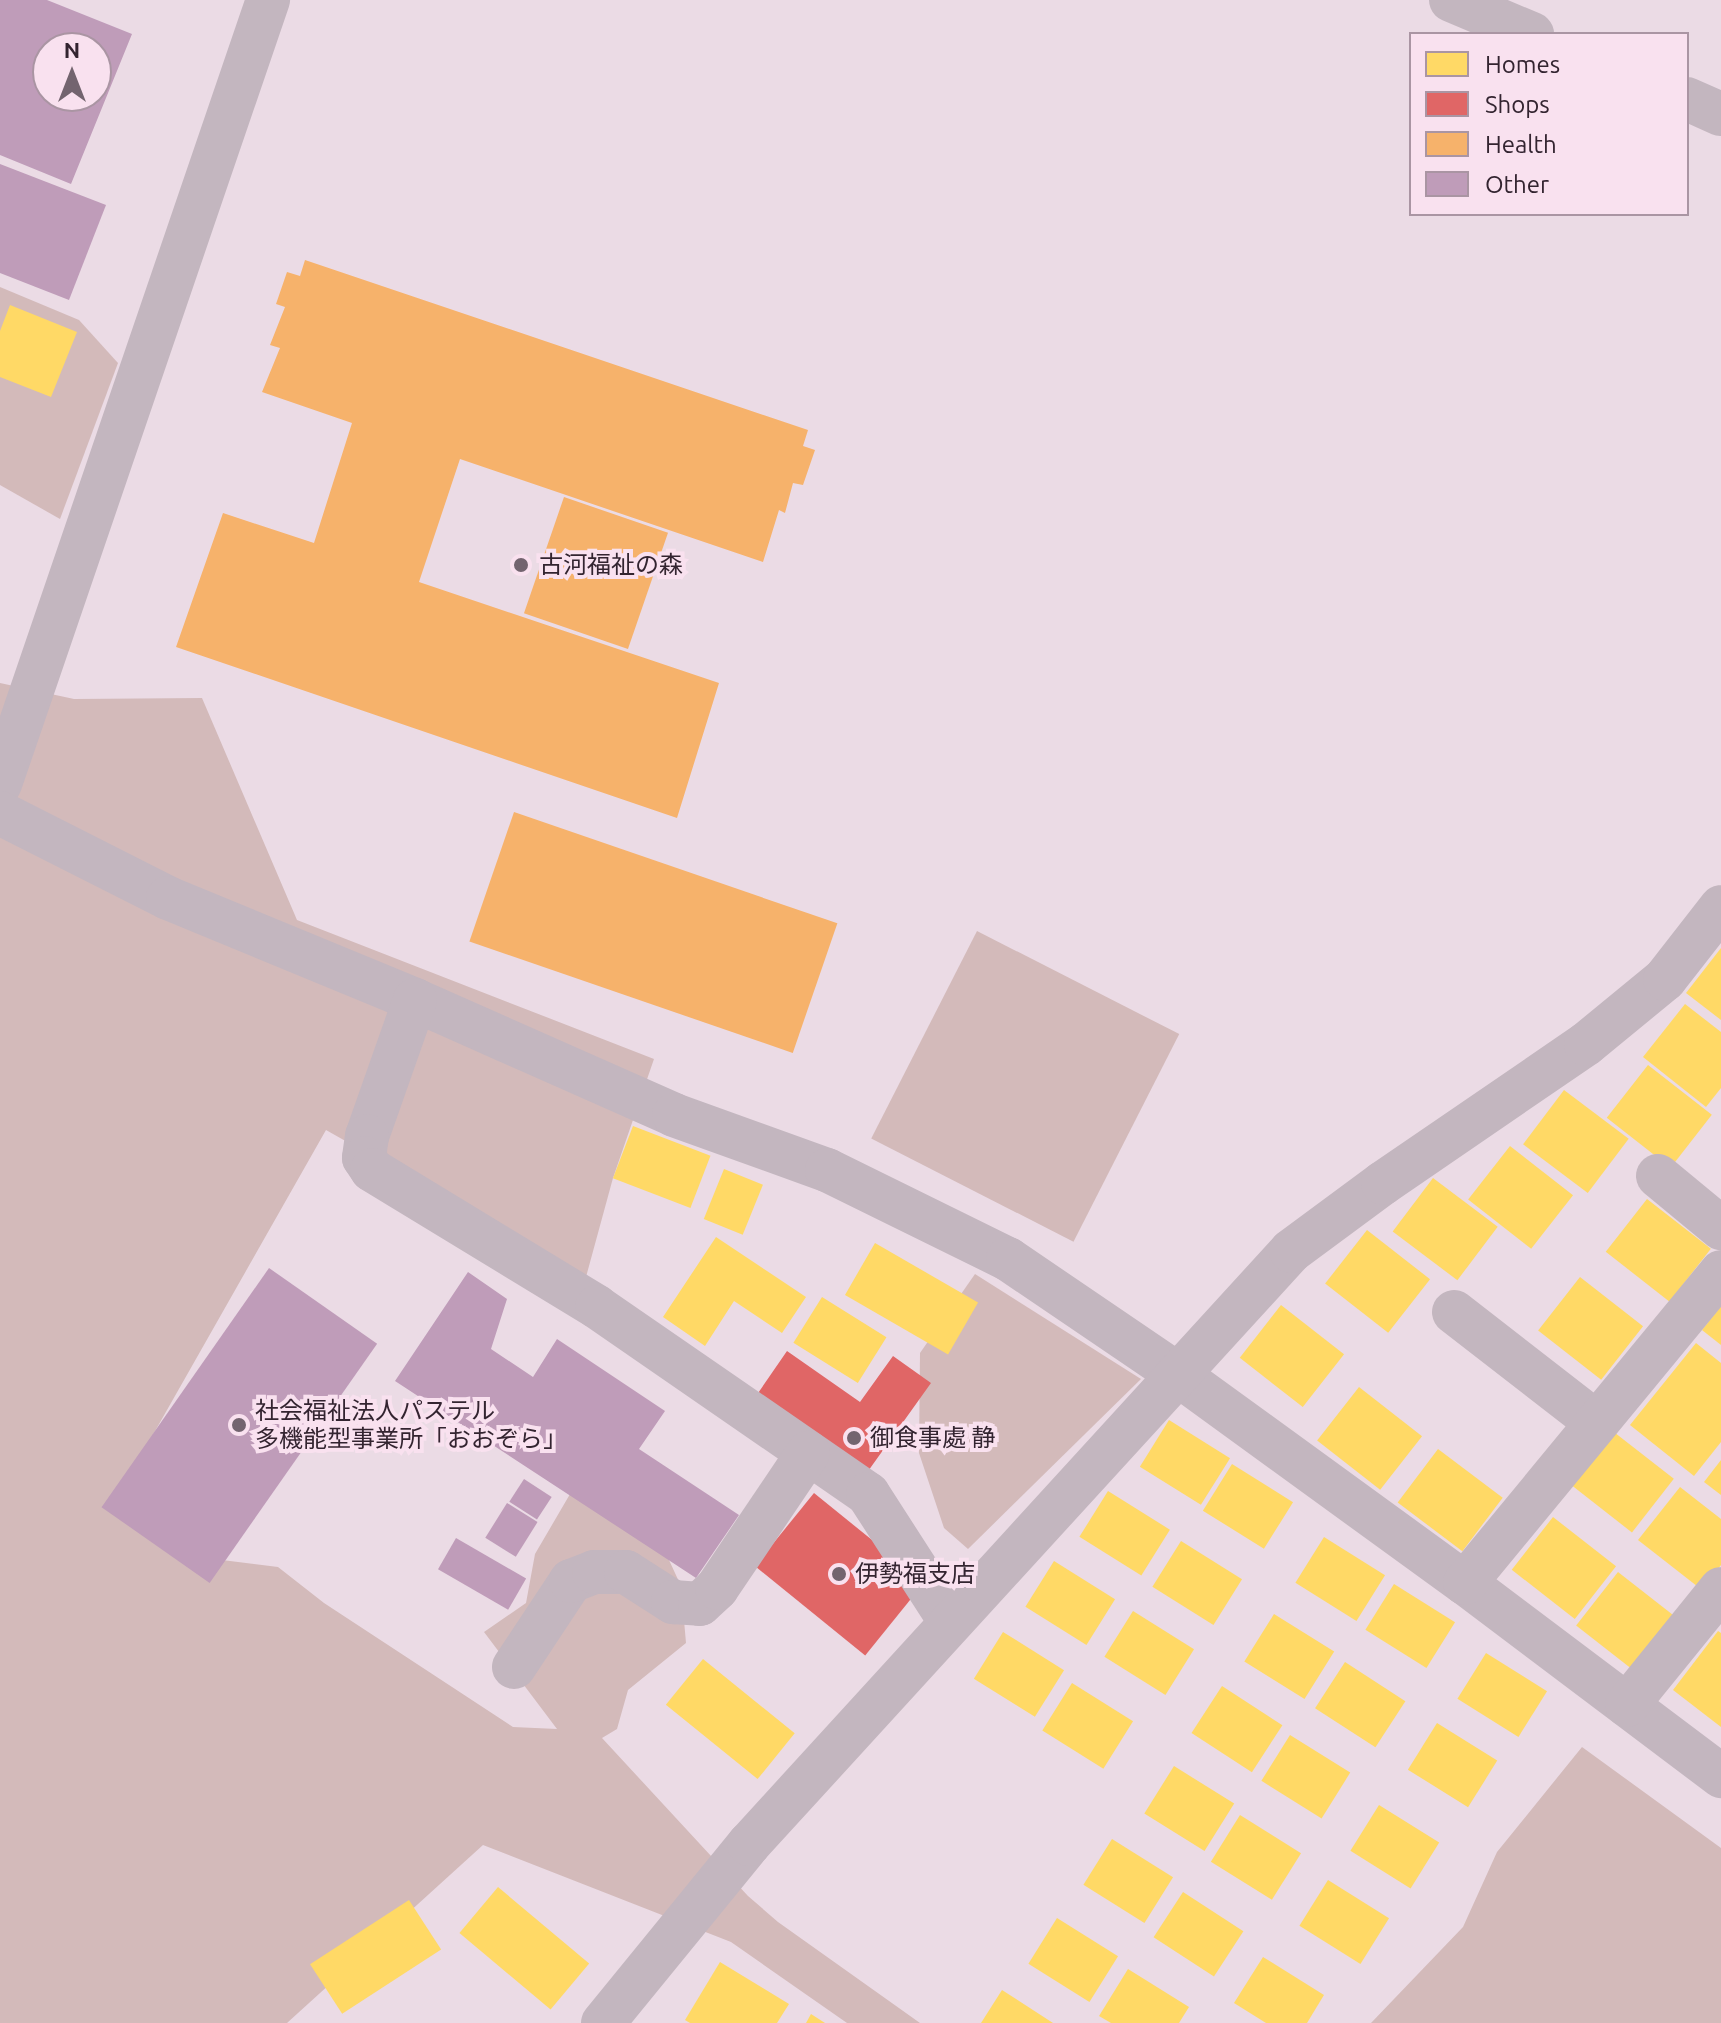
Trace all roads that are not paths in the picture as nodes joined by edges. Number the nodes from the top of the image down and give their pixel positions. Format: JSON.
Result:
{"nodes":[{"id":1,"x":268,"y":0,"type":"edge"},
{"id":2,"x":1451,"y":0,"type":"edge"},
{"id":3,"x":1527,"y":32,"type":"edge"},
{"id":4,"x":0,"y":784,"type":"edge"},
{"id":5,"x":0,"y":813,"type":"edge"},
{"id":6,"x":1721,"y":907,"type":"edge"},
{"id":7,"x":415,"y":1000,"type":"junction"},
{"id":8,"x":1658,"y":1176,"type":"dead end"},
{"id":9,"x":1721,"y":1228,"type":"edge"},
{"id":10,"x":1721,"y":1272,"type":"edge"},
{"id":11,"x":1454,"y":1312,"type":"dead end"},
{"id":12,"x":1177,"y":1374,"type":"junction"},
{"id":13,"x":1596,"y":1422,"type":"junction"},
{"id":14,"x":808,"y":1453,"type":"junction"},
{"id":15,"x":1465,"y":1583,"type":"junction"},
{"id":16,"x":1721,"y":1589,"type":"edge"},
{"id":17,"x":950,"y":1621,"type":"junction"},
{"id":18,"x":514,"y":1667,"type":"dead end"},
{"id":19,"x":1627,"y":1705,"type":"junction"},
{"id":20,"x":1721,"y":1776,"type":"edge"},
{"id":21,"x":603,"y":2023,"type":"edge"}],
"edges":[{"from":1,"to":4,"type":"street"},
{"from":2,"to":3,"type":"street"},
{"from":5,"to":7,"type":"street"},
{"from":6,"to":12,"type":"street"},
{"from":7,"to":12,"type":"street"},
{"from":7,"to":14,"type":"street"},
{"from":8,"to":9,"type":"street"},
{"from":10,"to":13,"type":"street"},
{"from":11,"to":13,"type":"street"},
{"from":12,"to":15,"type":"street"},
{"from":12,"to":17,"type":"street"},
{"from":13,"to":15,"type":"street"},
{"from":14,"to":17,"type":"street"},
{"from":14,"to":18,"type":"street"},
{"from":15,"to":19,"type":"street"},
{"from":16,"to":19,"type":"street"},
{"from":17,"to":21,"type":"street"},
{"from":19,"to":20,"type":"street"}]}
